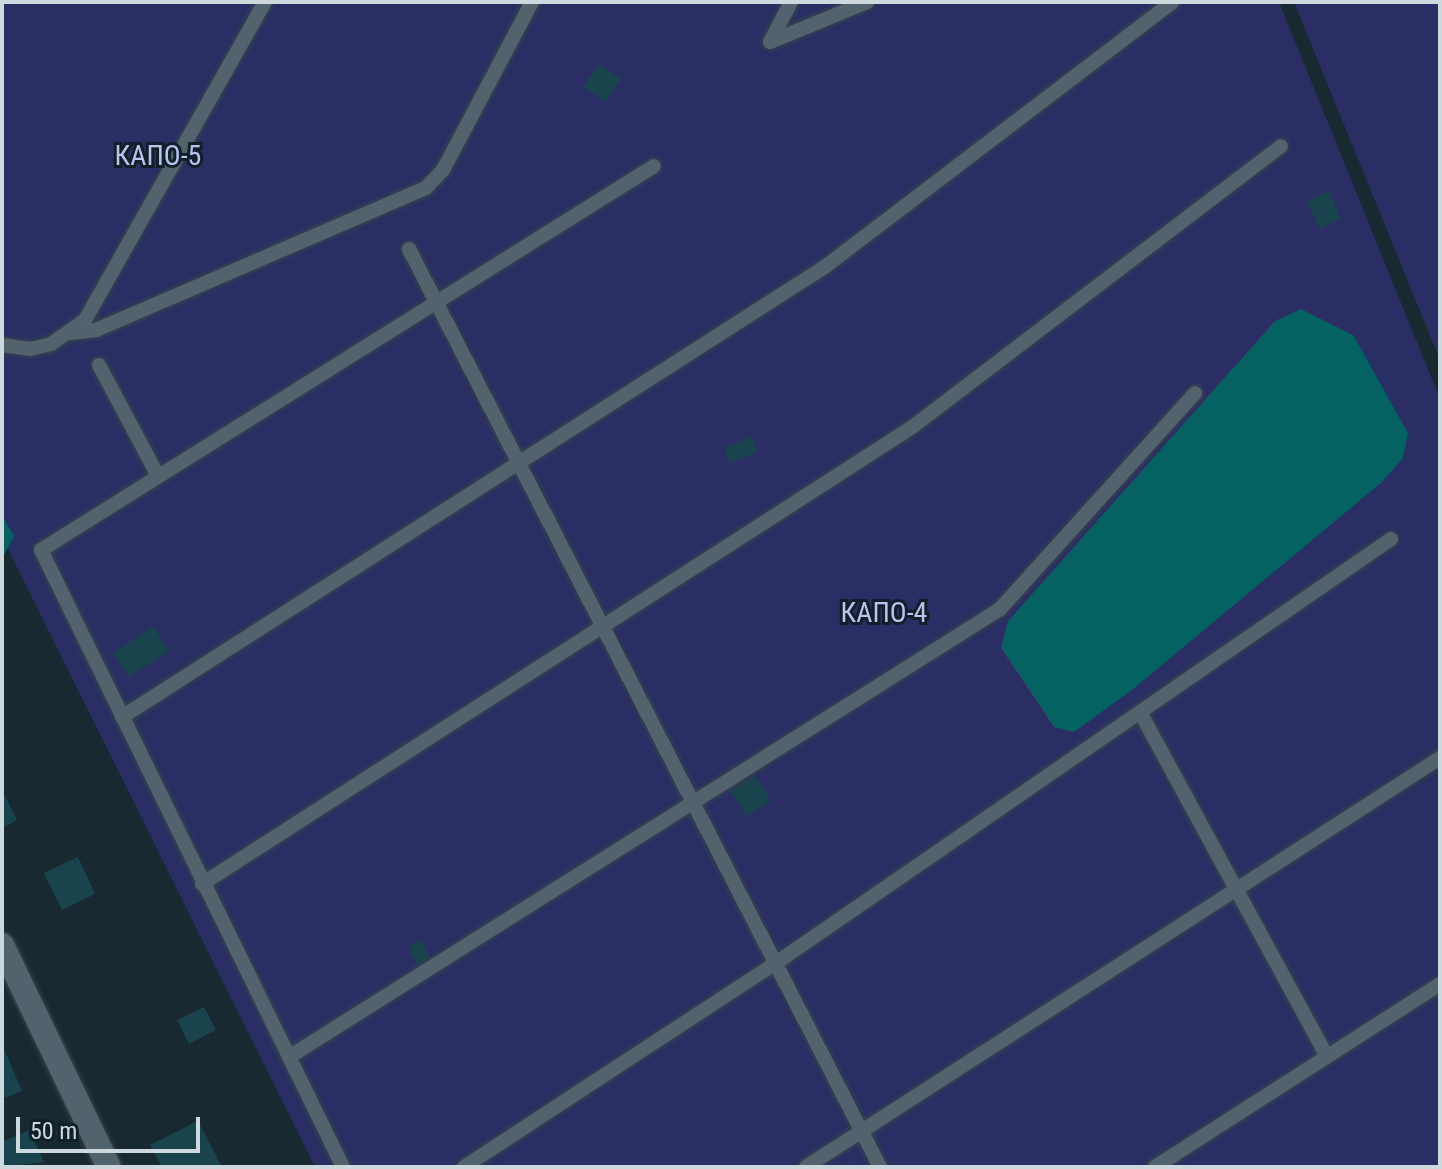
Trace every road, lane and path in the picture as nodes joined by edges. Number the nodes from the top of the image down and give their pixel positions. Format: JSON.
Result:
{"nodes":[{"id":1,"x":265,"y":2,"type":"edge"},
{"id":2,"x":532,"y":2,"type":"edge"},
{"id":3,"x":791,"y":2,"type":"edge"},
{"id":4,"x":867,"y":2,"type":"edge"},
{"id":5,"x":1172,"y":2,"type":"edge"},
{"id":6,"x":1281,"y":146,"type":"dead end"},
{"id":7,"x":654,"y":166,"type":"dead end"},
{"id":8,"x":409,"y":249,"type":"dead end"},
{"id":9,"x":438,"y":302,"type":"junction"},
{"id":10,"x":71,"y":333,"type":"junction"},
{"id":11,"x":2,"y":345,"type":"edge"},
{"id":12,"x":99,"y":365,"type":"dead end"},
{"id":13,"x":1195,"y":393,"type":"dead end"},
{"id":14,"x":522,"y":466,"type":"junction"},
{"id":15,"x":157,"y":474,"type":"junction"},
{"id":16,"x":1391,"y":539,"type":"dead end"},
{"id":17,"x":602,"y":623,"type":"junction"},
{"id":18,"x":1140,"y":712,"type":"junction"},
{"id":19,"x":122,"y":717,"type":"junction"},
{"id":20,"x":1440,"y":758,"type":"edge"},
{"id":21,"x":693,"y":800,"type":"junction"},
{"id":22,"x":202,"y":884,"type":"junction"},
{"id":23,"x":1235,"y":890,"type":"junction"},
{"id":24,"x":2,"y":945,"type":"edge"},
{"id":25,"x":776,"y":963,"type":"junction"},
{"id":26,"x":1440,"y":984,"type":"edge"},
{"id":27,"x":1327,"y":1056,"type":"junction"},
{"id":28,"x":289,"y":1057,"type":"junction"},
{"id":29,"x":862,"y":1132,"type":"junction"},
{"id":30,"x":109,"y":1167,"type":"edge"},
{"id":31,"x":343,"y":1167,"type":"edge"},
{"id":32,"x":464,"y":1167,"type":"edge"},
{"id":33,"x":806,"y":1167,"type":"edge"},
{"id":34,"x":880,"y":1167,"type":"edge"},
{"id":35,"x":1155,"y":1167,"type":"edge"}],
"edges":[{"from":1,"to":10,"type":"lane"},
{"from":2,"to":10,"type":"lane"},
{"from":3,"to":4,"type":"lane"},
{"from":5,"to":14,"type":"lane"},
{"from":6,"to":17,"type":"lane"},
{"from":7,"to":9,"type":"lane"},
{"from":8,"to":9,"type":"lane"},
{"from":9,"to":14,"type":"lane"},
{"from":9,"to":15,"type":"lane"},
{"from":10,"to":11,"type":"lane"},
{"from":12,"to":15,"type":"lane"},
{"from":13,"to":21,"type":"lane"},
{"from":14,"to":17,"type":"lane"},
{"from":14,"to":19,"type":"lane"},
{"from":15,"to":19,"type":"lane"},
{"from":16,"to":18,"type":"lane"},
{"from":17,"to":21,"type":"lane"},
{"from":17,"to":22,"type":"lane"},
{"from":18,"to":23,"type":"lane"},
{"from":18,"to":25,"type":"lane"},
{"from":19,"to":22,"type":"lane"},
{"from":20,"to":23,"type":"lane"},
{"from":21,"to":25,"type":"lane"},
{"from":21,"to":28,"type":"lane"},
{"from":22,"to":28,"type":"lane"},
{"from":23,"to":27,"type":"lane"},
{"from":23,"to":29,"type":"lane"},
{"from":24,"to":30,"type":"street"},
{"from":25,"to":29,"type":"lane"},
{"from":25,"to":32,"type":"lane"},
{"from":26,"to":27,"type":"lane"},
{"from":27,"to":35,"type":"lane"},
{"from":28,"to":31,"type":"lane"},
{"from":29,"to":33,"type":"lane"},
{"from":29,"to":34,"type":"lane"}]}
